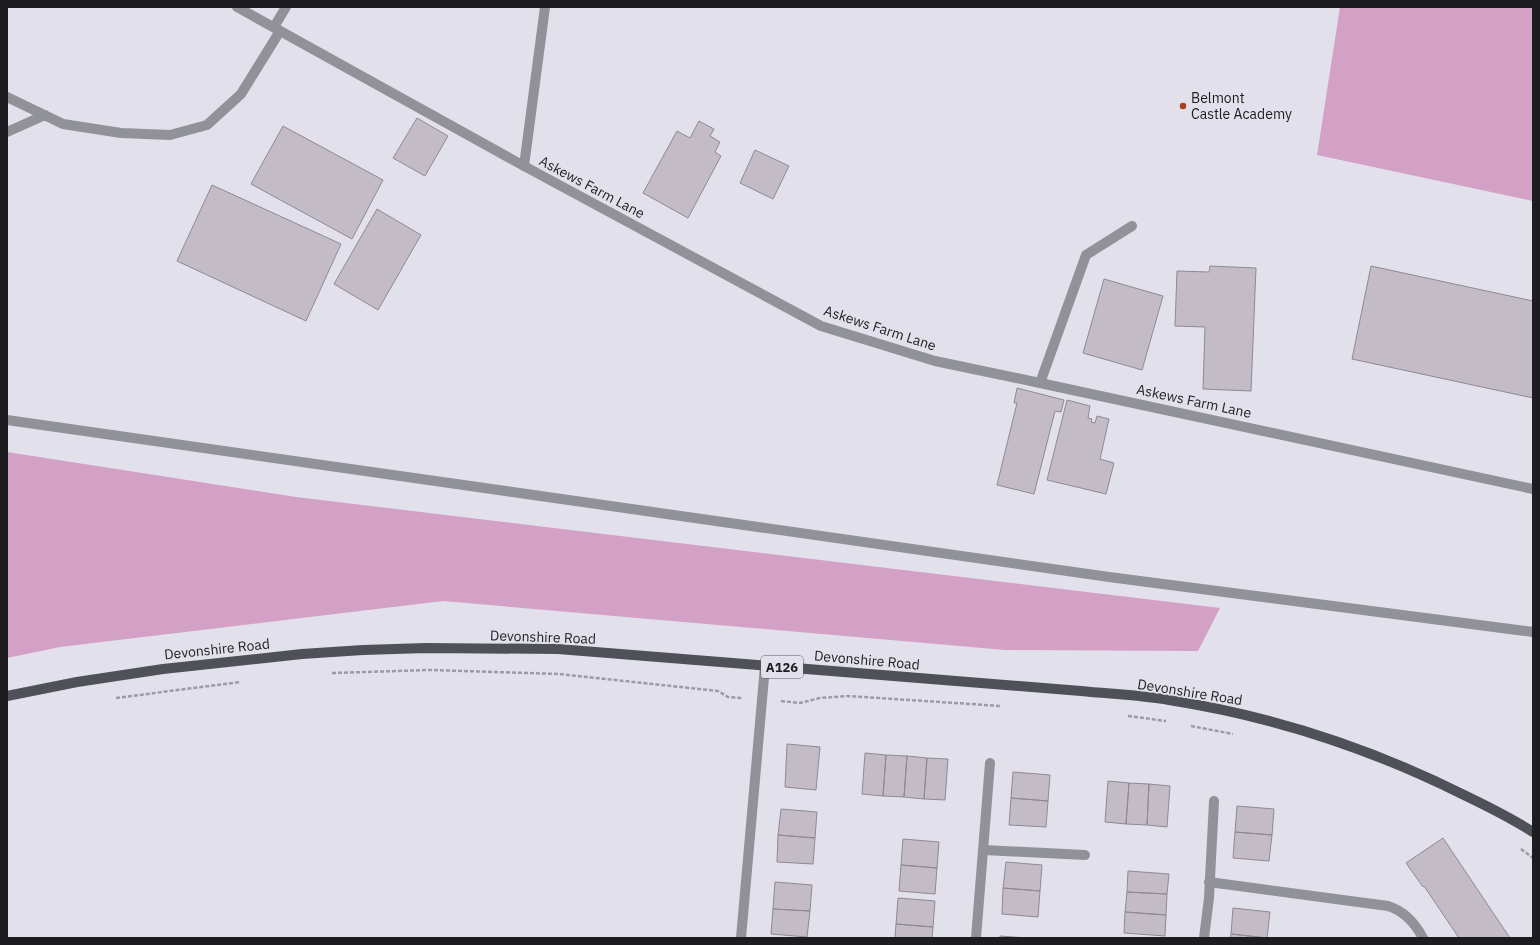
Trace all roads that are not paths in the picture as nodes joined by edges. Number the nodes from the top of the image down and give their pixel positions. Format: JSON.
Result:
{"nodes":[{"id":1,"x":237,"y":7,"type":"edge"},
{"id":2,"x":286,"y":7,"type":"edge"},
{"id":3,"x":545,"y":7,"type":"edge"},
{"id":4,"x":277,"y":29,"type":"junction"},
{"id":5,"x":7,"y":97,"type":"edge"},
{"id":6,"x":44,"y":115,"type":"junction"},
{"id":7,"x":7,"y":132,"type":"edge"},
{"id":8,"x":524,"y":166,"type":"junction"},
{"id":9,"x":1132,"y":226,"type":"dead end"},
{"id":10,"x":1040,"y":382,"type":"junction"},
{"id":11,"x":7,"y":420,"type":"edge"},
{"id":12,"x":1533,"y":489,"type":"edge"},
{"id":13,"x":1533,"y":632,"type":"edge"},
{"id":14,"x":764,"y":666,"type":"junction"},
{"id":15,"x":7,"y":696,"type":"edge"},
{"id":16,"x":990,"y":763,"type":"dead end"},
{"id":17,"x":1214,"y":801,"type":"dead end"},
{"id":18,"x":1533,"y":832,"type":"edge"},
{"id":19,"x":984,"y":850,"type":"junction"},
{"id":20,"x":1086,"y":855,"type":"dead end"},
{"id":21,"x":1209,"y":882,"type":"junction"},
{"id":22,"x":741,"y":938,"type":"edge"},
{"id":23,"x":976,"y":938,"type":"edge"},
{"id":24,"x":1204,"y":938,"type":"edge"},
{"id":25,"x":1423,"y":938,"type":"edge"}],
"edges":[{"from":1,"to":4,"type":"street","name":"Askews Farm Lane"},
{"from":2,"to":4,"type":"street"},
{"from":3,"to":8,"type":"street"},
{"from":4,"to":6,"type":"street"},
{"from":4,"to":8,"type":"street","name":"Askews Farm Lane"},
{"from":5,"to":6,"type":"street"},
{"from":6,"to":7,"type":"street"},
{"from":8,"to":10,"type":"street","name":"Askews Farm Lane"},
{"from":9,"to":10,"type":"street"},
{"from":10,"to":12,"type":"street","name":"Askews Farm Lane"},
{"from":11,"to":13,"type":"street"},
{"from":14,"to":15,"type":"main road","name":"Devonshire Road","number":"A126"},
{"from":14,"to":18,"type":"main road","name":"Devonshire Road","number":"A126"},
{"from":14,"to":22,"type":"street"},
{"from":16,"to":19,"type":"street"},
{"from":17,"to":21,"type":"street"},
{"from":19,"to":20,"type":"street"},
{"from":19,"to":23,"type":"street"},
{"from":21,"to":24,"type":"street"},
{"from":21,"to":25,"type":"street"}]}
